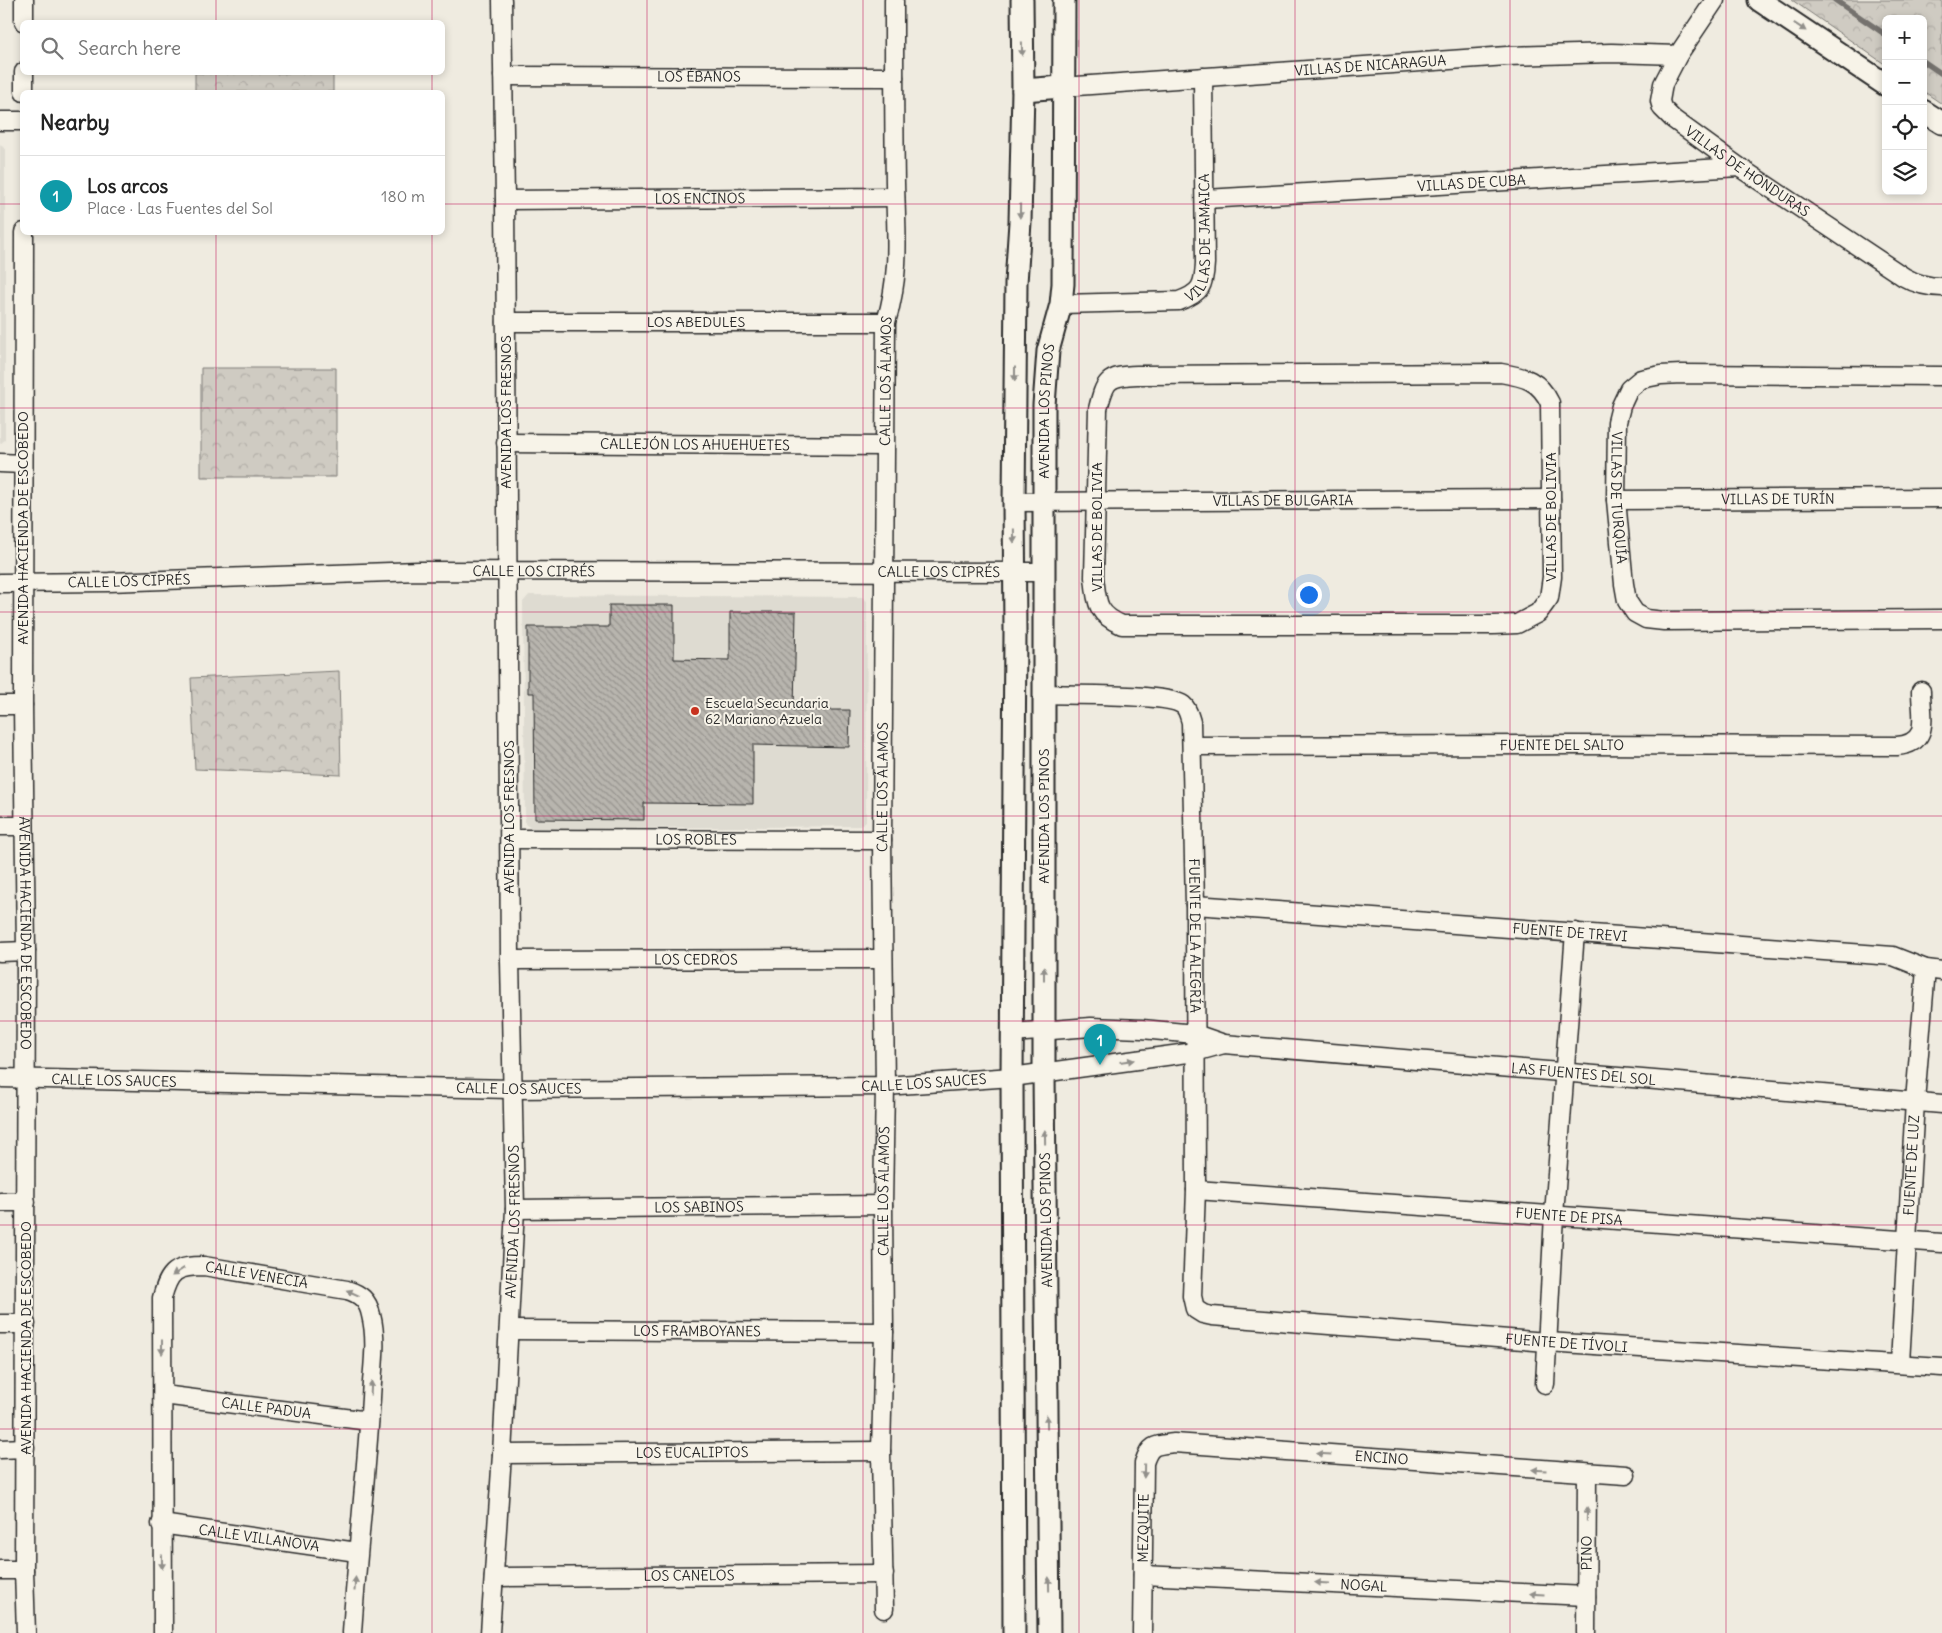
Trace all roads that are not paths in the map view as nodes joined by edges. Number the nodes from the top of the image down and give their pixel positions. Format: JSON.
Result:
{"nodes":[{"id":1,"x":24,"y":0,"type":"edge"},
{"id":2,"x":502,"y":0,"type":"edge"},
{"id":3,"x":894,"y":0,"type":"edge"},
{"id":4,"x":1022,"y":0,"type":"edge"},
{"id":5,"x":1064,"y":0,"type":"edge"},
{"id":6,"x":1714,"y":0,"type":"edge"},
{"id":7,"x":1759,"y":0,"type":"edge"},
{"id":8,"x":24,"y":20,"type":"edge"},
{"id":9,"x":1678,"y":55,"type":"junction"},
{"id":10,"x":24,"y":75,"type":"edge"},
{"id":11,"x":503,"y":76,"type":"junction"},
{"id":12,"x":1203,"y":76,"type":"junction"},
{"id":13,"x":894,"y":77,"type":"junction"},
{"id":14,"x":1882,"y":83,"type":"edge"},
{"id":15,"x":1062,"y":87,"type":"junction"},
{"id":16,"x":24,"y":90,"type":"edge"},
{"id":17,"x":1023,"y":90,"type":"junction"},
{"id":18,"x":1927,"y":114,"type":"edge"},
{"id":19,"x":0,"y":121,"type":"edge"},
{"id":20,"x":20,"y":121,"type":"edge"},
{"id":21,"x":1942,"y":124,"type":"edge"},
{"id":22,"x":1739,"y":167,"type":"junction"},
{"id":23,"x":895,"y":196,"type":"junction"},
{"id":24,"x":1206,"y":199,"type":"junction"},
{"id":25,"x":505,"y":200,"type":"junction"},
{"id":26,"x":24,"y":235,"type":"edge"},
{"id":27,"x":1942,"y":287,"type":"edge"},
{"id":28,"x":1061,"y":304,"type":"junction"},
{"id":29,"x":506,"y":322,"type":"junction"},
{"id":30,"x":886,"y":322,"type":"junction"},
{"id":31,"x":1942,"y":376,"type":"edge"},
{"id":32,"x":506,"y":443,"type":"junction"},
{"id":33,"x":884,"y":446,"type":"junction"},
{"id":34,"x":0,"y":463,"type":"edge"},
{"id":35,"x":23,"y":464,"type":"junction"},
{"id":36,"x":1942,"y":498,"type":"edge"},
{"id":37,"x":1551,"y":499,"type":"junction"},
{"id":38,"x":1044,"y":500,"type":"junction"},
{"id":39,"x":1096,"y":500,"type":"junction"},
{"id":40,"x":1616,"y":500,"type":"junction"},
{"id":41,"x":1014,"y":502,"type":"junction"},
{"id":42,"x":507,"y":571,"type":"junction"},
{"id":43,"x":884,"y":572,"type":"junction"},
{"id":44,"x":1043,"y":572,"type":"junction"},
{"id":45,"x":1015,"y":573,"type":"junction"},
{"id":46,"x":0,"y":583,"type":"edge"},
{"id":47,"x":24,"y":583,"type":"junction"},
{"id":48,"x":1942,"y":619,"type":"edge"},
{"id":49,"x":1921,"y":691,"type":"dead end"},
{"id":50,"x":1043,"y":694,"type":"junction"},
{"id":51,"x":0,"y":705,"type":"edge"},
{"id":52,"x":23,"y":705,"type":"junction"},
{"id":53,"x":1192,"y":746,"type":"junction"},
{"id":54,"x":0,"y":826,"type":"edge"},
{"id":55,"x":24,"y":826,"type":"junction"},
{"id":56,"x":510,"y":840,"type":"junction"},
{"id":57,"x":882,"y":840,"type":"junction"},
{"id":58,"x":1195,"y":905,"type":"junction"},
{"id":59,"x":1575,"y":932,"type":"junction"},
{"id":60,"x":0,"y":952,"type":"edge"},
{"id":61,"x":26,"y":952,"type":"junction"},
{"id":62,"x":883,"y":959,"type":"junction"},
{"id":63,"x":510,"y":960,"type":"junction"},
{"id":64,"x":1934,"y":970,"type":"edge"},
{"id":65,"x":1044,"y":1030,"type":"junction"},
{"id":66,"x":1012,"y":1033,"type":"junction"},
{"id":67,"x":1195,"y":1034,"type":"junction"},
{"id":68,"x":1224,"y":1044,"type":"junction"},
{"id":69,"x":1195,"y":1052,"type":"junction"},
{"id":70,"x":1564,"y":1071,"type":"junction"},
{"id":71,"x":1044,"y":1072,"type":"junction"},
{"id":72,"x":1012,"y":1077,"type":"junction"},
{"id":73,"x":0,"y":1078,"type":"edge"},
{"id":74,"x":25,"y":1078,"type":"junction"},
{"id":75,"x":885,"y":1086,"type":"junction"},
{"id":76,"x":511,"y":1089,"type":"junction"},
{"id":77,"x":1915,"y":1101,"type":"junction"},
{"id":78,"x":1942,"y":1104,"type":"edge"},
{"id":79,"x":1196,"y":1190,"type":"junction"},
{"id":80,"x":0,"y":1202,"type":"edge"},
{"id":81,"x":26,"y":1202,"type":"junction"},
{"id":82,"x":883,"y":1205,"type":"junction"},
{"id":83,"x":515,"y":1209,"type":"junction"},
{"id":84,"x":1554,"y":1215,"type":"junction"},
{"id":85,"x":1906,"y":1240,"type":"junction"},
{"id":86,"x":1942,"y":1243,"type":"edge"},
{"id":87,"x":1195,"y":1309,"type":"joint"},
{"id":88,"x":0,"y":1324,"type":"edge"},
{"id":89,"x":26,"y":1324,"type":"junction"},
{"id":90,"x":508,"y":1330,"type":"junction"},
{"id":91,"x":884,"y":1332,"type":"junction"},
{"id":92,"x":1547,"y":1342,"type":"junction"},
{"id":93,"x":1900,"y":1363,"type":"junction"},
{"id":94,"x":1942,"y":1367,"type":"edge"},
{"id":95,"x":1545,"y":1384,"type":"dead end"},
{"id":96,"x":1014,"y":1393,"type":"junction"},
{"id":97,"x":1047,"y":1394,"type":"junction"},
{"id":98,"x":162,"y":1395,"type":"junction"},
{"id":99,"x":370,"y":1421,"type":"junction"},
{"id":100,"x":1174,"y":1442,"type":"joint"},
{"id":101,"x":25,"y":1448,"type":"junction"},
{"id":102,"x":0,"y":1449,"type":"edge"},
{"id":103,"x":881,"y":1451,"type":"junction"},
{"id":104,"x":502,"y":1454,"type":"junction"},
{"id":105,"x":1588,"y":1473,"type":"junction"},
{"id":106,"x":1626,"y":1475,"type":"dead end"},
{"id":107,"x":161,"y":1524,"type":"junction"},
{"id":108,"x":357,"y":1552,"type":"junction"},
{"id":109,"x":0,"y":1570,"type":"edge"},
{"id":110,"x":24,"y":1570,"type":"junction"},
{"id":111,"x":884,"y":1574,"type":"junction"},
{"id":112,"x":1143,"y":1574,"type":"junction"},
{"id":113,"x":494,"y":1578,"type":"junction"},
{"id":114,"x":1586,"y":1596,"type":"junction"},
{"id":115,"x":884,"y":1609,"type":"dead end"},
{"id":116,"x":26,"y":1633,"type":"edge"},
{"id":117,"x":163,"y":1633,"type":"edge"},
{"id":118,"x":352,"y":1633,"type":"edge"},
{"id":119,"x":490,"y":1633,"type":"edge"},
{"id":120,"x":1014,"y":1633,"type":"edge"},
{"id":121,"x":1050,"y":1633,"type":"edge"},
{"id":122,"x":1142,"y":1633,"type":"edge"},
{"id":123,"x":1586,"y":1633,"type":"edge"}],
"edges":[{"from":1,"to":8,"type":"street"},
{"from":2,"to":11,"type":"street","name":"AVENIDA LOS FRESNOS"},
{"from":3,"to":13,"type":"street","name":"CALLE LOS ÁLAMOS"},
{"from":4,"to":17,"type":"street","one_way":true},
{"from":5,"to":15,"type":"street","name":"AVENIDA LOS PINOS"},
{"from":6,"to":9,"type":"street","name":"VILLAS DE HONDURAS"},
{"from":7,"to":14,"type":"street","one_way":true},
{"from":9,"to":12,"type":"street","name":"VILLAS DE NICARAGUA"},
{"from":9,"to":22,"type":"street","name":"VILLAS DE HONDURAS"},
{"from":10,"to":16,"type":"street"},
{"from":11,"to":13,"type":"street","name":"LOS ÉBANOS"},
{"from":11,"to":25,"type":"street","name":"AVENIDA LOS FRESNOS"},
{"from":12,"to":15,"type":"street","name":"VILLAS DE NICARAGUA"},
{"from":12,"to":24,"type":"street","name":"VILLAS DE JAMAICA"},
{"from":13,"to":23,"type":"street","name":"CALLE LOS ÁLAMOS"},
{"from":15,"to":17,"type":"street"},
{"from":15,"to":28,"type":"street","name":"AVENIDA LOS PINOS"},
{"from":17,"to":41,"type":"street","one_way":true},
{"from":18,"to":21,"type":"street"},
{"from":19,"to":20,"type":"street"},
{"from":22,"to":24,"type":"street","name":"VILLAS DE CUBA"},
{"from":22,"to":27,"type":"street","name":"VILLAS DE HONDURAS"},
{"from":23,"to":25,"type":"street","name":"LOS ENCINOS"},
{"from":23,"to":30,"type":"street","name":"CALLE LOS ÁLAMOS"},
{"from":24,"to":28,"type":"street","name":"VILLAS DE JAMAICA"},
{"from":25,"to":29,"type":"street","name":"AVENIDA LOS FRESNOS"},
{"from":26,"to":35,"type":"street","name":"AVENIDA HACIENDA DE ESCOBEDO"},
{"from":28,"to":38,"type":"street","name":"AVENIDA LOS PINOS"},
{"from":29,"to":30,"type":"street","name":"LOS ABEDULES"},
{"from":29,"to":32,"type":"street","name":"AVENIDA LOS FRESNOS"},
{"from":30,"to":33,"type":"street","name":"CALLE LOS ÁLAMOS"},
{"from":31,"to":40,"type":"street","name":"VILLAS DE TURQUÍA"},
{"from":32,"to":33,"type":"street","name":"CALLEJÓN LOS AHUEHUETES"},
{"from":32,"to":42,"type":"street","name":"AVENIDA LOS FRESNOS"},
{"from":33,"to":43,"type":"street","name":"CALLE LOS ÁLAMOS"},
{"from":34,"to":35,"type":"street"},
{"from":35,"to":47,"type":"street","name":"AVENIDA HACIENDA DE ESCOBEDO"},
{"from":36,"to":40,"type":"street","name":"VILLAS DE TURÍN"},
{"from":37,"to":39,"type":"street","name":"VILLAS DE BULGARIA"},
{"from":37,"to":39,"type":"street","name":"VILLAS DE BOLIVIA"},
{"from":37,"to":39,"type":"street","name":"VILLAS DE BOLIVIA"},
{"from":38,"to":39,"type":"street","name":"VILLAS DE BULGARIA"},
{"from":38,"to":41,"type":"street","name":"VILLAS DE BULGARIA"},
{"from":38,"to":44,"type":"street","name":"AVENIDA LOS PINOS"},
{"from":40,"to":48,"type":"street","name":"VILLAS DE TURQUÍA"},
{"from":41,"to":45,"type":"street","one_way":true},
{"from":42,"to":43,"type":"street","name":"CALLE LOS CIPRÉS"},
{"from":42,"to":47,"type":"street","name":"CALLE LOS CIPRÉS"},
{"from":42,"to":56,"type":"street","name":"AVENIDA LOS FRESNOS"},
{"from":43,"to":45,"type":"street","name":"CALLE LOS CIPRÉS"},
{"from":43,"to":57,"type":"street","name":"CALLE LOS ÁLAMOS"},
{"from":44,"to":45,"type":"street","name":"CALLE LOS CIPRÉS"},
{"from":44,"to":50,"type":"street","name":"AVENIDA LOS PINOS"},
{"from":45,"to":66,"type":"street"},
{"from":46,"to":47,"type":"street","name":"CALLE LOS CIPRÉS"},
{"from":47,"to":52,"type":"street","name":"AVENIDA HACIENDA DE ESCOBEDO"},
{"from":49,"to":53,"type":"street","name":"FUENTE DEL SALTO"},
{"from":50,"to":53,"type":"street","name":"FUENTE DE LA ALEGRÍA"},
{"from":65,"to":50,"type":"street","name":"AVENIDA LOS PINOS","one_way":true},
{"from":51,"to":52,"type":"street"},
{"from":52,"to":55,"type":"street","name":"AVENIDA HACIENDA DE ESCOBEDO"},
{"from":53,"to":58,"type":"street","name":"FUENTE DE LA ALEGRÍA"},
{"from":54,"to":55,"type":"street"},
{"from":55,"to":61,"type":"street","name":"AVENIDA HACIENDA DE ESCOBEDO"},
{"from":56,"to":57,"type":"street","name":"LOS ROBLES"},
{"from":56,"to":63,"type":"street","name":"AVENIDA LOS FRESNOS"},
{"from":57,"to":62,"type":"street","name":"CALLE LOS ÁLAMOS"},
{"from":58,"to":59,"type":"street","name":"FUENTE DE TREVI"},
{"from":58,"to":67,"type":"street","name":"FUENTE DE LA ALEGRÍA"},
{"from":59,"to":64,"type":"street","name":"FUENTE DE TREVI"},
{"from":59,"to":70,"type":"street"},
{"from":60,"to":61,"type":"street"},
{"from":61,"to":74,"type":"street","name":"AVENIDA HACIENDA DE ESCOBEDO"},
{"from":62,"to":63,"type":"street","name":"LOS CEDROS"},
{"from":62,"to":75,"type":"street","name":"CALLE LOS ÁLAMOS"},
{"from":63,"to":76,"type":"street","name":"AVENIDA LOS FRESNOS"},
{"from":64,"to":77,"type":"street","name":"FUENTE DE LUZ"},
{"from":65,"to":66,"type":"street","name":"LAS FUENTES DEL SOL"},
{"from":65,"to":67,"type":"street","name":"LAS FUENTES DEL SOL"},
{"from":65,"to":71,"type":"street","name":"AVENIDA LOS PINOS"},
{"from":66,"to":72,"type":"street"},
{"from":67,"to":68,"type":"street","name":"LAS FUENTES DEL SOL"},
{"from":67,"to":69,"type":"street","name":"FUENTE DE LA ALEGRÍA"},
{"from":68,"to":69,"type":"street","name":"LAS FUENTES DEL SOL"},
{"from":68,"to":70,"type":"street","name":"LAS FUENTES DEL SOL"},
{"from":71,"to":69,"type":"street","name":"LAS FUENTES DEL SOL","one_way":true},
{"from":69,"to":79,"type":"street","name":"FUENTE DE LA ALEGRÍA"},
{"from":70,"to":77,"type":"street","name":"LAS FUENTES DEL SOL"},
{"from":70,"to":84,"type":"street"},
{"from":71,"to":72,"type":"street","name":"CALLE LOS SAUCES"},
{"from":97,"to":71,"type":"street","name":"AVENIDA LOS PINOS","one_way":true},
{"from":72,"to":75,"type":"street","name":"CALLE LOS SAUCES"},
{"from":72,"to":96,"type":"street"},
{"from":73,"to":74,"type":"street","name":"CALLE LOS SAUCES"},
{"from":74,"to":76,"type":"street","name":"CALLE LOS SAUCES"},
{"from":74,"to":81,"type":"street","name":"AVENIDA HACIENDA DE ESCOBEDO"},
{"from":75,"to":76,"type":"street","name":"CALLE LOS SAUCES"},
{"from":75,"to":82,"type":"street","name":"CALLE LOS ÁLAMOS"},
{"from":76,"to":83,"type":"street","name":"AVENIDA LOS FRESNOS"},
{"from":77,"to":78,"type":"street","name":"LAS FUENTES DEL SOL"},
{"from":77,"to":85,"type":"street","name":"FUENTE DE LUZ"},
{"from":79,"to":84,"type":"street","name":"FUENTE DE PISA"},
{"from":79,"to":87,"type":"street","name":"FUENTE DE LA ALEGRÍA"},
{"from":80,"to":81,"type":"street"},
{"from":81,"to":89,"type":"street","name":"AVENIDA HACIENDA DE ESCOBEDO"},
{"from":82,"to":83,"type":"street","name":"LOS SABINOS"},
{"from":82,"to":91,"type":"street","name":"CALLE LOS ÁLAMOS"},
{"from":83,"to":90,"type":"street","name":"AVENIDA LOS FRESNOS"},
{"from":84,"to":85,"type":"street","name":"FUENTE DE PISA"},
{"from":84,"to":92,"type":"street"},
{"from":85,"to":86,"type":"street","name":"FUENTE DE PISA"},
{"from":85,"to":93,"type":"street","name":"FUENTE DE LUZ"},
{"from":87,"to":92,"type":"street","name":"FUENTE DE TÍVOLI"},
{"from":88,"to":89,"type":"street"},
{"from":89,"to":101,"type":"street","name":"AVENIDA HACIENDA DE ESCOBEDO"},
{"from":90,"to":91,"type":"street","name":"LOS FRAMBOYANES"},
{"from":90,"to":104,"type":"street","name":"AVENIDA LOS FRESNOS"},
{"from":91,"to":103,"type":"street","name":"CALLE LOS ÁLAMOS"},
{"from":92,"to":93,"type":"street","name":"FUENTE DE TÍVOLI"},
{"from":92,"to":95,"type":"street"},
{"from":93,"to":94,"type":"street","name":"FUENTE DE TÍVOLI"},
{"from":96,"to":97,"type":"street"},
{"from":96,"to":120,"type":"street"},
{"from":121,"to":97,"type":"street","name":"AVENIDA LOS PINOS","one_way":true},
{"from":98,"to":99,"type":"street","name":"CALLE PADUA"},
{"from":99,"to":98,"type":"street","name":"CALLE VENECIA","one_way":true},
{"from":98,"to":107,"type":"street","name":"CALLE VENECIA"},
{"from":99,"to":108,"type":"street","name":"CALLE VENECIA"},
{"from":105,"to":100,"type":"street","name":"ENCINO","one_way":true},
{"from":100,"to":112,"type":"street","name":"MEZQUITE","one_way":true},
{"from":101,"to":102,"type":"street"},
{"from":101,"to":110,"type":"street","name":"AVENIDA HACIENDA DE ESCOBEDO"},
{"from":103,"to":104,"type":"street","name":"LOS EUCALIPTOS"},
{"from":103,"to":111,"type":"street","name":"CALLE LOS ÁLAMOS"},
{"from":104,"to":113,"type":"street","name":"AVENIDA LOS FRESNOS"},
{"from":105,"to":106,"type":"street","name":"ENCINO"},
{"from":114,"to":105,"type":"street","name":"PINO","one_way":true},
{"from":107,"to":108,"type":"street","name":"CALLE VILLANOVA"},
{"from":107,"to":117,"type":"street","name":"CALLE VENECIA","one_way":true},
{"from":118,"to":108,"type":"street","name":"CALLE VENECIA","one_way":true},
{"from":109,"to":110,"type":"street"},
{"from":110,"to":116,"type":"street","name":"AVENIDA HACIENDA DE ESCOBEDO"},
{"from":111,"to":113,"type":"street","name":"LOS CANELOS"},
{"from":111,"to":115,"type":"street","name":"CALLE LOS ÁLAMOS"},
{"from":114,"to":112,"type":"street","name":"NOGAL","one_way":true},
{"from":112,"to":122,"type":"street","name":"MEZQUITE"},
{"from":113,"to":119,"type":"street","name":"AVENIDA LOS FRESNOS"},
{"from":114,"to":123,"type":"street","name":"PINO"}]}
